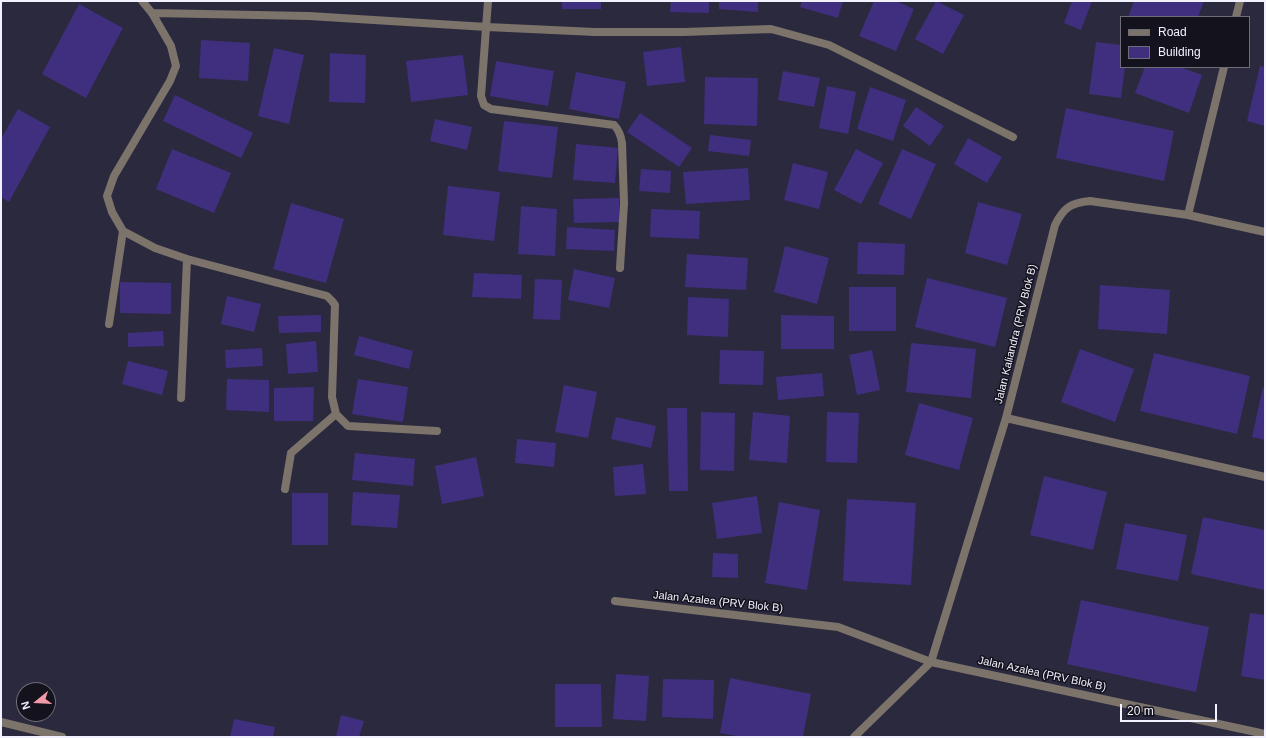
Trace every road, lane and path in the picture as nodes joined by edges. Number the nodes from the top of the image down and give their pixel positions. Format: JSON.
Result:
{"nodes":[{"id":1,"x":142,"y":1,"type":"edge"},
{"id":2,"x":488,"y":1,"type":"edge"},
{"id":3,"x":1240,"y":1,"type":"edge"},
{"id":4,"x":152,"y":13,"type":"junction"},
{"id":5,"x":1236,"y":16,"type":"edge"},
{"id":6,"x":487,"y":27,"type":"junction"},
{"id":7,"x":1224,"y":68,"type":"edge"},
{"id":8,"x":1012,"y":137,"type":"dead end"},
{"id":9,"x":1188,"y":215,"type":"junction"},
{"id":10,"x":123,"y":231,"type":"junction"},
{"id":11,"x":1265,"y":232,"type":"edge"},
{"id":12,"x":187,"y":259,"type":"junction"},
{"id":13,"x":620,"y":268,"type":"dead end"},
{"id":14,"x":109,"y":324,"type":"dead end"},
{"id":15,"x":181,"y":398,"type":"dead end"},
{"id":16,"x":336,"y":414,"type":"junction"},
{"id":17,"x":1006,"y":418,"type":"junction"},
{"id":18,"x":437,"y":431,"type":"dead end"},
{"id":19,"x":1265,"y":477,"type":"edge"},
{"id":20,"x":285,"y":489,"type":"dead end"},
{"id":21,"x":615,"y":601,"type":"dead end"},
{"id":22,"x":931,"y":662,"type":"junction"},
{"id":23,"x":1,"y":722,"type":"edge"},
{"id":24,"x":1265,"y":734,"type":"edge"},
{"id":25,"x":62,"y":737,"type":"edge"},
{"id":26,"x":854,"y":737,"type":"edge"}],
"edges":[{"from":1,"to":4,"type":"street"},
{"from":2,"to":6,"type":"street"},
{"from":3,"to":5,"type":"street"},
{"from":4,"to":6,"type":"street"},
{"from":4,"to":10,"type":"street"},
{"from":6,"to":8,"type":"street"},
{"from":6,"to":13,"type":"street"},
{"from":7,"to":9,"type":"street"},
{"from":9,"to":11,"type":"street","name":"Jalan Kaliandra (PRV Blok B)"},
{"from":9,"to":17,"type":"street","name":"Jalan Kaliandra (PRV Blok B)"},
{"from":10,"to":12,"type":"street"},
{"from":10,"to":14,"type":"street"},
{"from":12,"to":15,"type":"street"},
{"from":12,"to":16,"type":"street"},
{"from":16,"to":18,"type":"street"},
{"from":16,"to":20,"type":"street"},
{"from":17,"to":19,"type":"street"},
{"from":17,"to":22,"type":"street","name":"Jalan Kaliandra (PRV Blok B)"},
{"from":21,"to":22,"type":"street","name":"Jalan Azalea (PRV Blok B)"},
{"from":22,"to":24,"type":"street","name":"Jalan Azalea (PRV Blok B)"},
{"from":22,"to":26,"type":"street"},
{"from":23,"to":25,"type":"street"}]}
